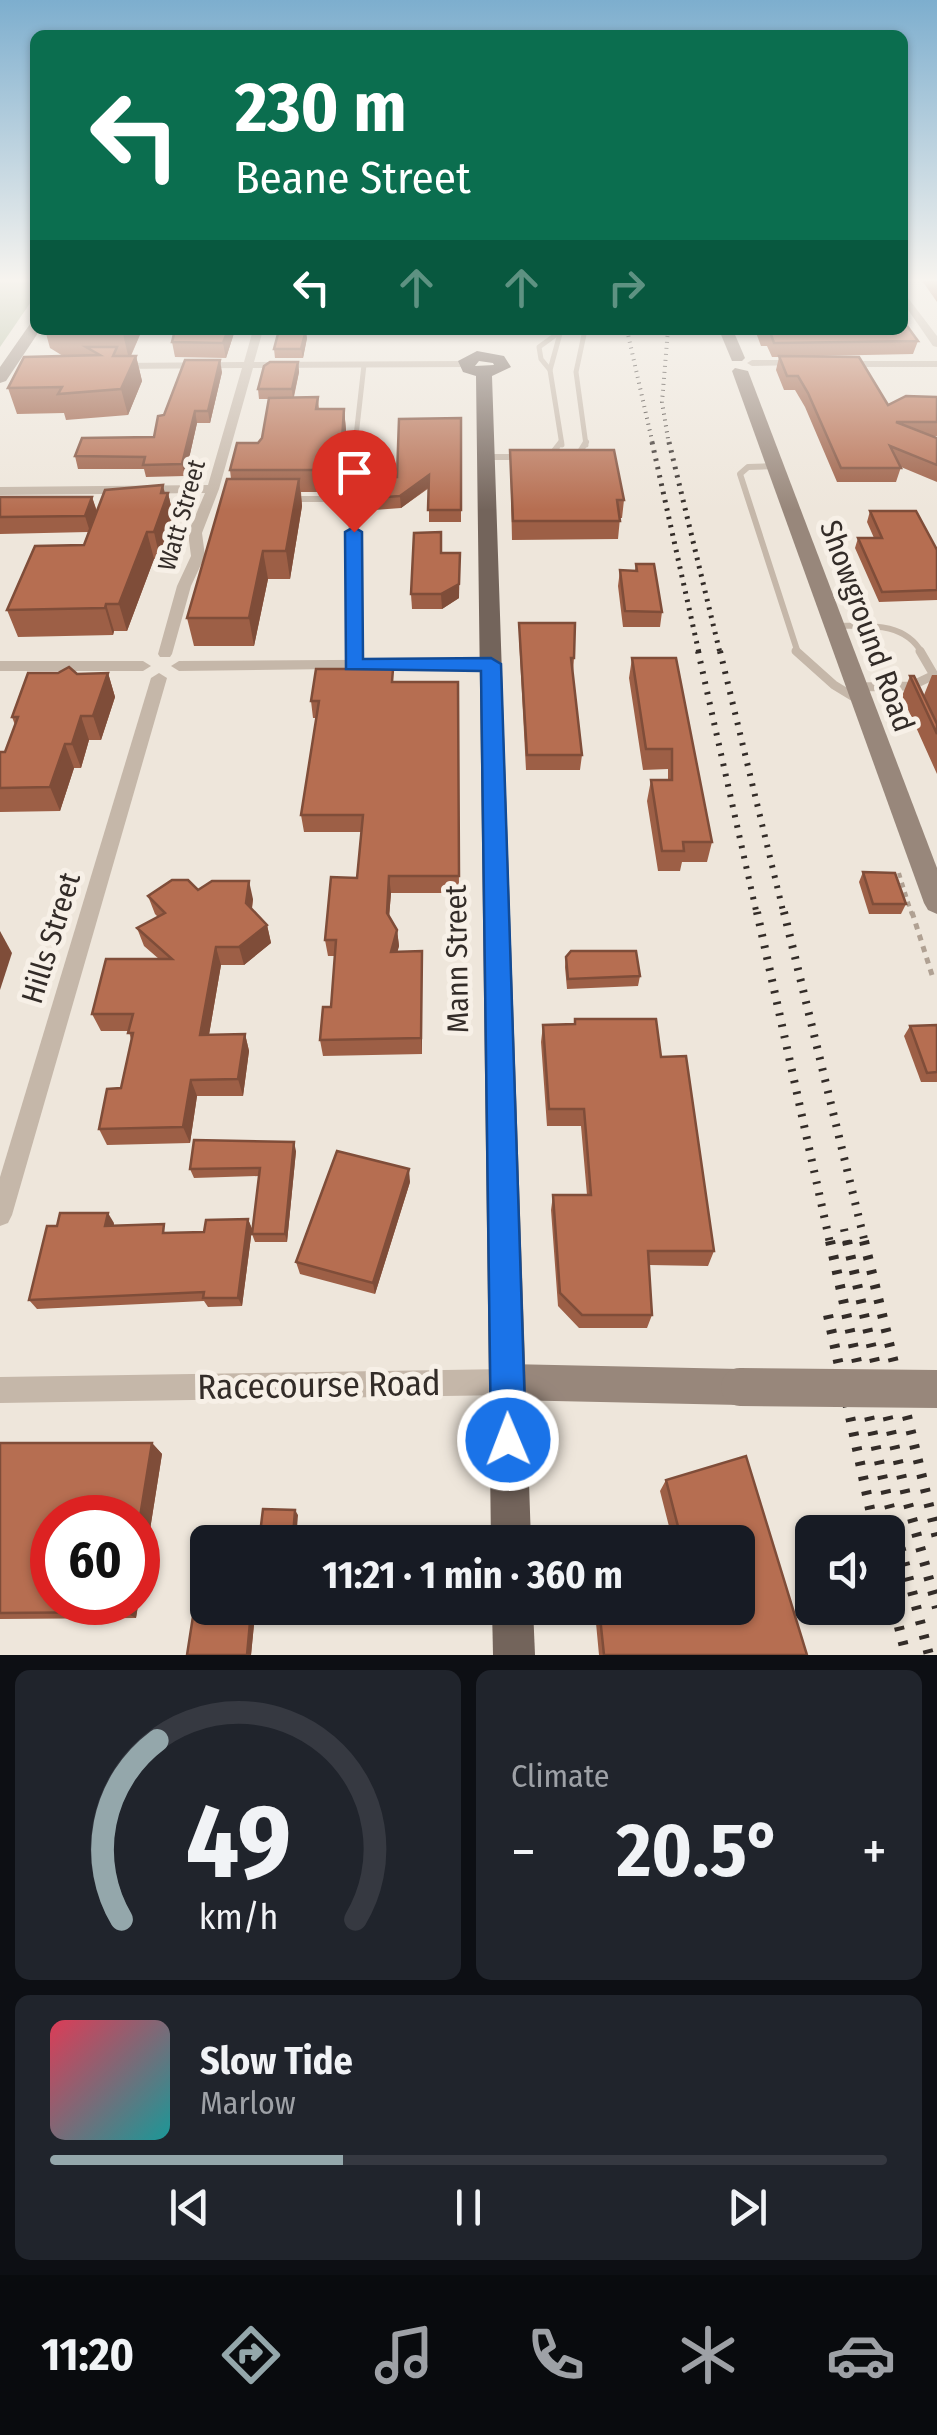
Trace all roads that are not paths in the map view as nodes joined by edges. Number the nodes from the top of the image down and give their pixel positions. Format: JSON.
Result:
{"nodes":[{"id":1,"x":16,"y":355,"type":"edge"},
{"id":2,"x":252,"y":355,"type":"edge"},
{"id":3,"x":540,"y":355,"type":"edge"},
{"id":4,"x":554,"y":355,"type":"edge"},
{"id":5,"x":581,"y":355,"type":"edge"},
{"id":6,"x":739,"y":355,"type":"edge"},
{"id":7,"x":464,"y":364,"type":"joint"},
{"id":8,"x":743,"y":364,"type":"junction"},
{"id":9,"x":809,"y":364,"type":"edge"},
{"id":10,"x":827,"y":364,"type":"edge"},
{"id":11,"x":937,"y":364,"type":"edge"},
{"id":12,"x":364,"y":365,"type":"junction"},
{"id":13,"x":108,"y":366,"type":"edge"},
{"id":14,"x":249,"y":366,"type":"junction"},
{"id":15,"x":550,"y":370,"type":"junction"},
{"id":16,"x":0,"y":378,"type":"edge"},
{"id":17,"x":547,"y":456,"type":"joint"},
{"id":18,"x":558,"y":456,"type":"edge"},
{"id":19,"x":568,"y":456,"type":"edge"},
{"id":20,"x":485,"y":457,"type":"junction"},
{"id":21,"x":529,"y":457,"type":"edge"},
{"id":22,"x":776,"y":466,"type":"junction"},
{"id":23,"x":0,"y":491,"type":"edge"},
{"id":24,"x":216,"y":496,"type":"junction"},
{"id":25,"x":280,"y":499,"type":"edge"},
{"id":26,"x":354,"y":499,"type":"junction"},
{"id":27,"x":836,"y":626,"type":"junction"},
{"id":28,"x":166,"y":654,"type":"junction"},
{"id":29,"x":491,"y":664,"type":"junction"},
{"id":30,"x":353,"y":665,"type":"junction"},
{"id":31,"x":0,"y":666,"type":"edge"},
{"id":32,"x":179,"y":666,"type":"junction"},
{"id":33,"x":151,"y":672,"type":"junction"},
{"id":34,"x":861,"y":695,"type":"junction"},
{"id":35,"x":930,"y":863,"type":"edge"},
{"id":36,"x":937,"y":903,"type":"edge"},
{"id":37,"x":0,"y":1214,"type":"edge"},
{"id":38,"x":508,"y":1382,"type":"junction"},
{"id":39,"x":0,"y":1390,"type":"edge"},
{"id":40,"x":937,"y":1390,"type":"edge"},
{"id":41,"x":511,"y":1525,"type":"edge"},
{"id":42,"x":513,"y":1625,"type":"edge"},
{"id":43,"x":514,"y":1655,"type":"edge"}],
"edges":[{"from":1,"to":16,"type":"street"},
{"from":2,"to":14,"type":"street","name":"Watt Street"},
{"from":3,"to":15,"type":"lane"},
{"from":4,"to":15,"type":"lane"},
{"from":5,"to":19,"type":"lane"},
{"from":6,"to":8,"type":"street","name":"Showground Road"},
{"from":7,"to":12,"type":"street"},
{"from":7,"to":20,"type":"main road","name":"Mann Street"},
{"from":8,"to":9,"type":"street"},
{"from":8,"to":22,"type":"street","name":"Showground Road"},
{"from":10,"to":11,"type":"street"},
{"from":12,"to":14,"type":"street"},
{"from":12,"to":26,"type":"lane"},
{"from":13,"to":14,"type":"street"},
{"from":14,"to":24,"type":"street","name":"Watt Street"},
{"from":15,"to":17,"type":"lane"},
{"from":17,"to":18,"type":"lane"},
{"from":20,"to":21,"type":"lane"},
{"from":20,"to":29,"type":"main road","name":"Mann Street"},
{"from":22,"to":27,"type":"street","name":"Showground Road"},
{"from":22,"to":34,"type":"lane"},
{"from":23,"to":24,"type":"street"},
{"from":24,"to":28,"type":"street","name":"Watt Street"},
{"from":25,"to":26,"type":"lane"},
{"from":26,"to":30,"type":"lane"},
{"from":27,"to":34,"type":"street","name":"Showground Road"},
{"from":27,"to":34,"type":"lane"},
{"from":28,"to":32,"type":"street"},
{"from":28,"to":33,"type":"street"},
{"from":29,"to":30,"type":"street"},
{"from":29,"to":38,"type":"main road","name":"Mann Street"},
{"from":30,"to":32,"type":"street"},
{"from":31,"to":33,"type":"street"},
{"from":32,"to":33,"type":"street"},
{"from":33,"to":37,"type":"street","name":"Hills Street"},
{"from":34,"to":35,"type":"street","name":"Showground Road"},
{"from":35,"to":36,"type":"street","name":"Showground Road"},
{"from":38,"to":39,"type":"street","name":"Racecourse Road"},
{"from":38,"to":40,"type":"street","name":"Racecourse Road","bridge":true},
{"from":38,"to":41,"type":"main road","name":"Mann Street"},
{"from":42,"to":43,"type":"main road"}]}
